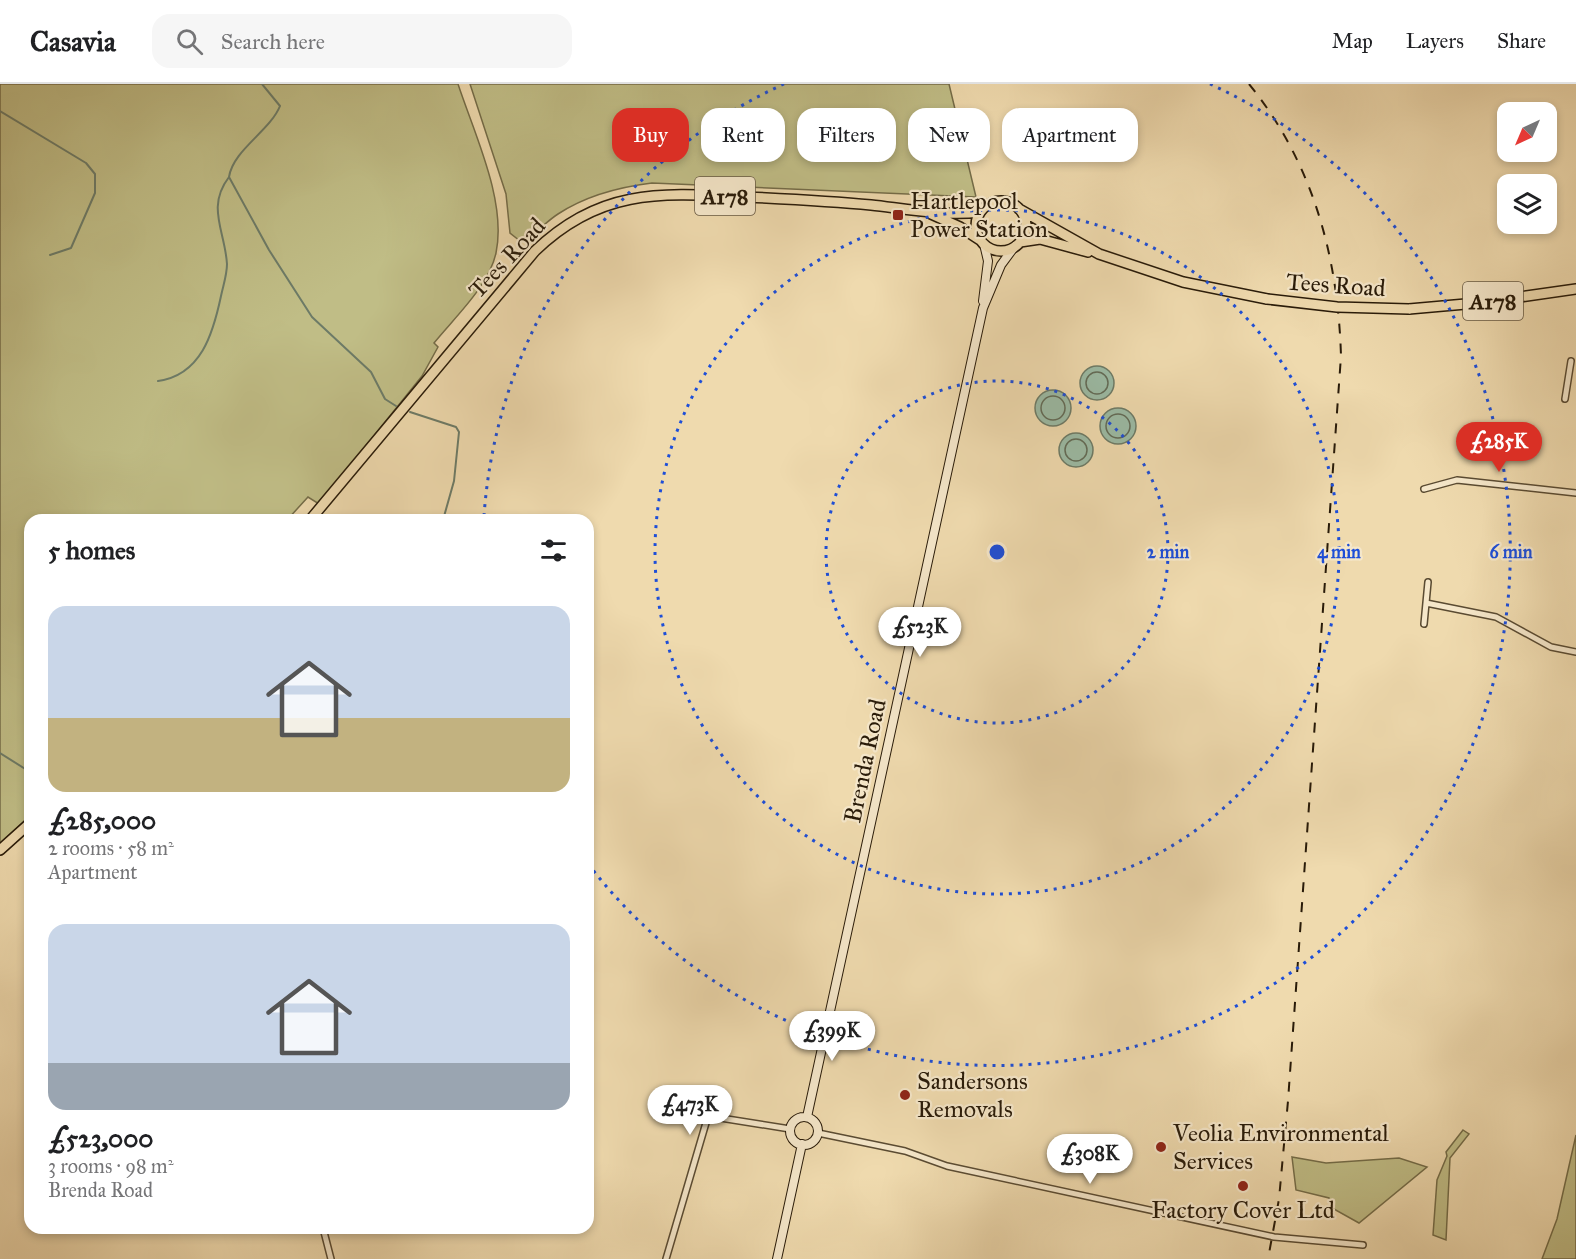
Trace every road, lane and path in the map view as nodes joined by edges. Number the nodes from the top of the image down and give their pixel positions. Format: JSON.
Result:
{"nodes":[{"id":1,"x":1019,"y":209,"type":"junction"},
{"id":2,"x":980,"y":212,"type":"junction"},
{"id":3,"x":929,"y":213,"type":"junction"},
{"id":4,"x":983,"y":242,"type":"junction"},
{"id":5,"x":1018,"y":244,"type":"junction"},
{"id":6,"x":1099,"y":254,"type":"junction"},
{"id":7,"x":1576,"y":289,"type":"edge"},
{"id":8,"x":983,"y":308,"type":"junction"},
{"id":9,"x":1571,"y":361,"type":"dead end"},
{"id":10,"x":1573,"y":376,"type":"edge"},
{"id":11,"x":1565,"y":399,"type":"dead end"},
{"id":12,"x":1424,"y":489,"type":"dead end"},
{"id":13,"x":1576,"y":493,"type":"edge"},
{"id":14,"x":315,"y":514,"type":"edge"},
{"id":15,"x":1428,"y":582,"type":"dead end"},
{"id":16,"x":1426,"y":603,"type":"junction"},
{"id":17,"x":1424,"y":624,"type":"dead end"},
{"id":18,"x":1576,"y":652,"type":"edge"},
{"id":19,"x":24,"y":828,"type":"edge"},
{"id":20,"x":0,"y":850,"type":"edge"},
{"id":21,"x":807,"y":1117,"type":"junction"},
{"id":22,"x":790,"y":1129,"type":"junction"},
{"id":23,"x":818,"y":1133,"type":"junction"},
{"id":24,"x":802,"y":1144,"type":"junction"},
{"id":25,"x":325,"y":1234,"type":"edge"},
{"id":26,"x":1363,"y":1245,"type":"dead end"},
{"id":27,"x":331,"y":1259,"type":"edge"},
{"id":28,"x":666,"y":1259,"type":"edge"},
{"id":29,"x":777,"y":1259,"type":"edge"}],
"edges":[{"from":1,"to":2,"type":"main road","number":"A178"},
{"from":1,"to":5,"type":"main road"},
{"from":1,"to":6,"type":"main road","name":"Tees Road","number":"A178"},
{"from":2,"to":3,"type":"main road","name":"Tees Road","number":"A178"},
{"from":2,"to":4,"type":"main road"},
{"from":3,"to":4,"type":"main road","name":"Tees Road","number":"A178"},
{"from":3,"to":14,"type":"main road","name":"Tees Road","number":"A178"},
{"from":4,"to":5,"type":"main road","number":"A178"},
{"from":4,"to":8,"type":"main road","name":"Brenda Road"},
{"from":5,"to":6,"type":"main road","name":"Tees Road","number":"A178"},
{"from":5,"to":8,"type":"main road","name":"Brenda Road"},
{"from":6,"to":7,"type":"main road","name":"Tees Road","number":"A178","bridge":true},
{"from":8,"to":21,"type":"main road","name":"Brenda Road"},
{"from":9,"to":10,"type":"street"},
{"from":10,"to":11,"type":"street"},
{"from":12,"to":13,"type":"street"},
{"from":15,"to":16,"type":"street"},
{"from":16,"to":17,"type":"street"},
{"from":16,"to":18,"type":"street"},
{"from":19,"to":20,"type":"main road"},
{"from":21,"to":22,"type":"main road"},
{"from":21,"to":23,"type":"main road"},
{"from":22,"to":24,"type":"main road"},
{"from":22,"to":28,"type":"street"},
{"from":23,"to":24,"type":"main road"},
{"from":23,"to":26,"type":"street"},
{"from":24,"to":29,"type":"main road"},
{"from":25,"to":27,"type":"street"}]}
